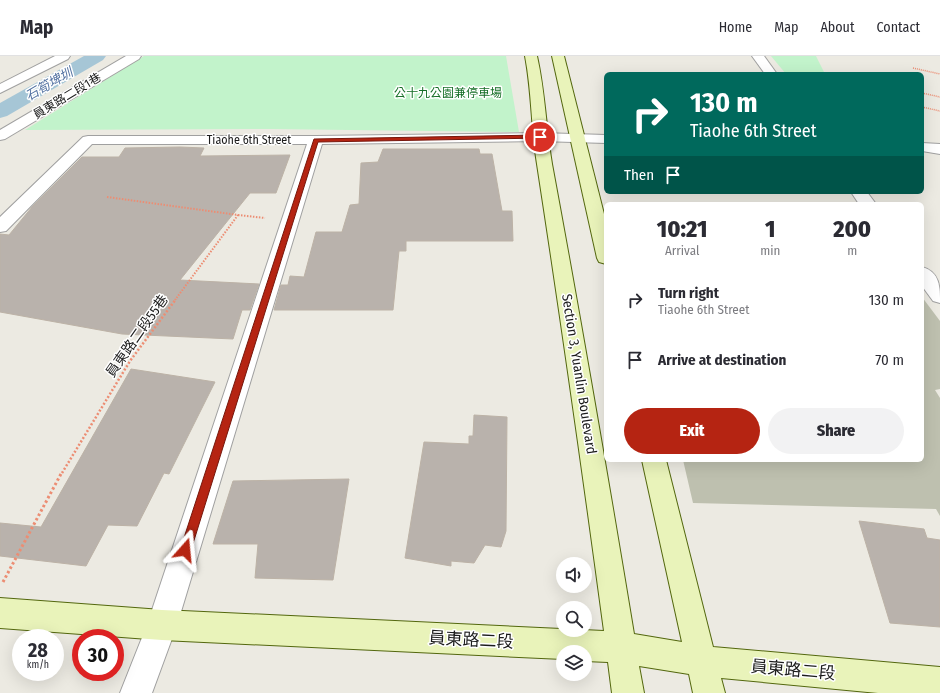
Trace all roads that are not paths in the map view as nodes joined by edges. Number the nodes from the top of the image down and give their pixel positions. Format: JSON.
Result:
{"nodes":[{"id":1,"x":64,"y":56,"type":"edge"},
{"id":2,"x":135,"y":56,"type":"edge"},
{"id":3,"x":531,"y":56,"type":"edge"},
{"id":4,"x":558,"y":56,"type":"edge"},
{"id":5,"x":758,"y":56,"type":"edge"},
{"id":6,"x":770,"y":72,"type":"edge"},
{"id":7,"x":0,"y":89,"type":"edge"},
{"id":8,"x":0,"y":136,"type":"edge"},
{"id":9,"x":540,"y":137,"type":"junction"},
{"id":10,"x":576,"y":139,"type":"junction"},
{"id":11,"x":604,"y":139,"type":"edge"},
{"id":12,"x":316,"y":140,"type":"junction"},
{"id":13,"x":924,"y":147,"type":"edge"},
{"id":14,"x":940,"y":149,"type":"edge"},
{"id":15,"x":0,"y":227,"type":"edge"},
{"id":16,"x":604,"y":250,"type":"edge"},
{"id":17,"x":924,"y":276,"type":"edge"},
{"id":18,"x":940,"y":296,"type":"edge"},
{"id":19,"x":654,"y":462,"type":"edge"},
{"id":20,"x":1,"y":600,"type":"edge"},
{"id":21,"x":162,"y":625,"type":"junction"},
{"id":22,"x":620,"y":647,"type":"junction"},
{"id":23,"x":701,"y":661,"type":"junction"},
{"id":24,"x":940,"y":683,"type":"edge"},
{"id":25,"x":878,"y":686,"type":"edge"},
{"id":26,"x":136,"y":693,"type":"edge"},
{"id":27,"x":628,"y":693,"type":"edge"},
{"id":28,"x":708,"y":693,"type":"edge"}],
"edges":[{"from":1,"to":7,"type":"street"},
{"from":2,"to":8,"type":"street","name":"員東路二段1巷"},
{"from":3,"to":9,"type":"street","name":"Section 3, Yuanlin Boulevard"},
{"from":4,"to":10,"type":"street"},
{"from":5,"to":6,"type":"street"},
{"from":9,"to":10,"type":"street","name":"Tiaohe 6th Street"},
{"from":9,"to":12,"type":"street","name":"Tiaohe 6th Street"},
{"from":9,"to":22,"type":"street","name":"Section 3, Yuanlin Boulevard"},
{"from":10,"to":11,"type":"street","name":"Tiaohe 6th Street"},
{"from":10,"to":16,"type":"street"},
{"from":12,"to":15,"type":"street","name":"Tiaohe 6th Street"},
{"from":12,"to":21,"type":"street"},
{"from":13,"to":14,"type":"street"},
{"from":17,"to":18,"type":"street"},
{"from":19,"to":23,"type":"street"},
{"from":20,"to":21,"type":"street","name":"員東路二段"},
{"from":21,"to":22,"type":"street","name":"員東路二段"},
{"from":21,"to":26,"type":"street"},
{"from":22,"to":23,"type":"street","name":"員東路二段"},
{"from":22,"to":27,"type":"street","name":"Section 3, Yuanlin Boulevard"},
{"from":23,"to":25,"type":"street","name":"員東路二段"},
{"from":23,"to":28,"type":"street"},
{"from":24,"to":25,"type":"street","name":"員東路二段"}]}
